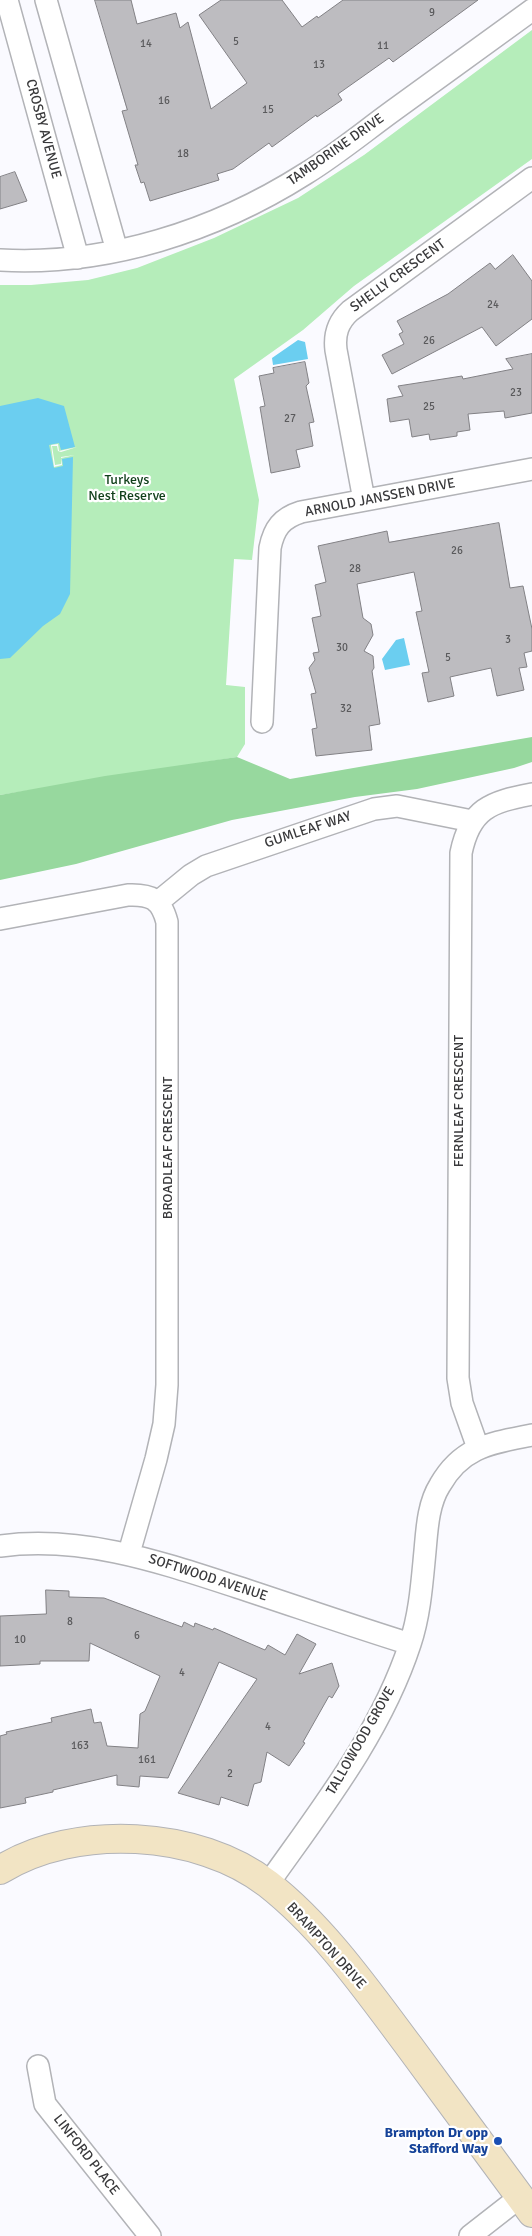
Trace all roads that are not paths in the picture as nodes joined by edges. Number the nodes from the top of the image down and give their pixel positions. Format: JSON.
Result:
{"nodes":[{"id":1,"x":7,"y":0,"type":"edge"},
{"id":2,"x":46,"y":0,"type":"edge"},
{"id":3,"x":532,"y":10,"type":"edge"},
{"id":4,"x":532,"y":178,"type":"edge"},
{"id":5,"x":117,"y":251,"type":"junction"},
{"id":6,"x":78,"y":258,"type":"junction"},
{"id":7,"x":0,"y":260,"type":"edge"},
{"id":8,"x":532,"y":469,"type":"edge"},
{"id":9,"x":364,"y":500,"type":"junction"},
{"id":10,"x":262,"y":722,"type":"dead end"},
{"id":11,"x":532,"y":794,"type":"edge"},
{"id":12,"x":472,"y":821,"type":"junction"},
{"id":13,"x":158,"y":902,"type":"junction"},
{"id":14,"x":0,"y":918,"type":"edge"},
{"id":15,"x":532,"y":1435,"type":"edge"},
{"id":16,"x":478,"y":1448,"type":"junction"},
{"id":17,"x":0,"y":1546,"type":"edge"},
{"id":18,"x":129,"y":1553,"type":"junction"},
{"id":19,"x":410,"y":1644,"type":"junction"},
{"id":20,"x":0,"y":1870,"type":"edge"},
{"id":21,"x":268,"y":1884,"type":"junction"},
{"id":22,"x":38,"y":2066,"type":"dead end"},
{"id":23,"x":526,"y":2205,"type":"edge"},
{"id":24,"x":150,"y":2236,"type":"edge"},
{"id":25,"x":470,"y":2236,"type":"edge"}],
"edges":[{"from":1,"to":6,"type":"street","name":"CROSBY AVENUE"},
{"from":2,"to":5,"type":"street"},
{"from":3,"to":5,"type":"street","name":"TAMBORINE DRIVE"},
{"from":4,"to":9,"type":"street","name":"SHELLY CRESCENT"},
{"from":5,"to":6,"type":"street","name":"TAMBORINE DRIVE"},
{"from":6,"to":7,"type":"street","name":"TAMBORINE DRIVE"},
{"from":8,"to":9,"type":"street","name":"ARNOLD JANSSEN DRIVE"},
{"from":9,"to":10,"type":"street","name":"ARNOLD JANSSEN DRIVE"},
{"from":11,"to":12,"type":"street","name":"FERNLEAF CRESCENT"},
{"from":12,"to":13,"type":"street","name":"GUMLEAF WAY"},
{"from":12,"to":16,"type":"street","name":"FERNLEAF CRESCENT"},
{"from":13,"to":14,"type":"street"},
{"from":13,"to":18,"type":"street","name":"BROADLEAF CRESCENT"},
{"from":15,"to":16,"type":"street","name":"TALLOWOOD GROVE"},
{"from":16,"to":19,"type":"street","name":"TALLOWOOD GROVE"},
{"from":17,"to":18,"type":"street","name":"SOFTWOOD AVENUE"},
{"from":18,"to":19,"type":"street","name":"SOFTWOOD AVENUE"},
{"from":19,"to":21,"type":"street","name":"TALLOWOOD GROVE"},
{"from":20,"to":21,"type":"street","name":"BRAMPTON DRIVE"},
{"from":21,"to":23,"type":"street","name":"BRAMPTON DRIVE"},
{"from":22,"to":24,"type":"street","name":"LINFORD PLACE"},
{"from":23,"to":25,"type":"street"}]}
